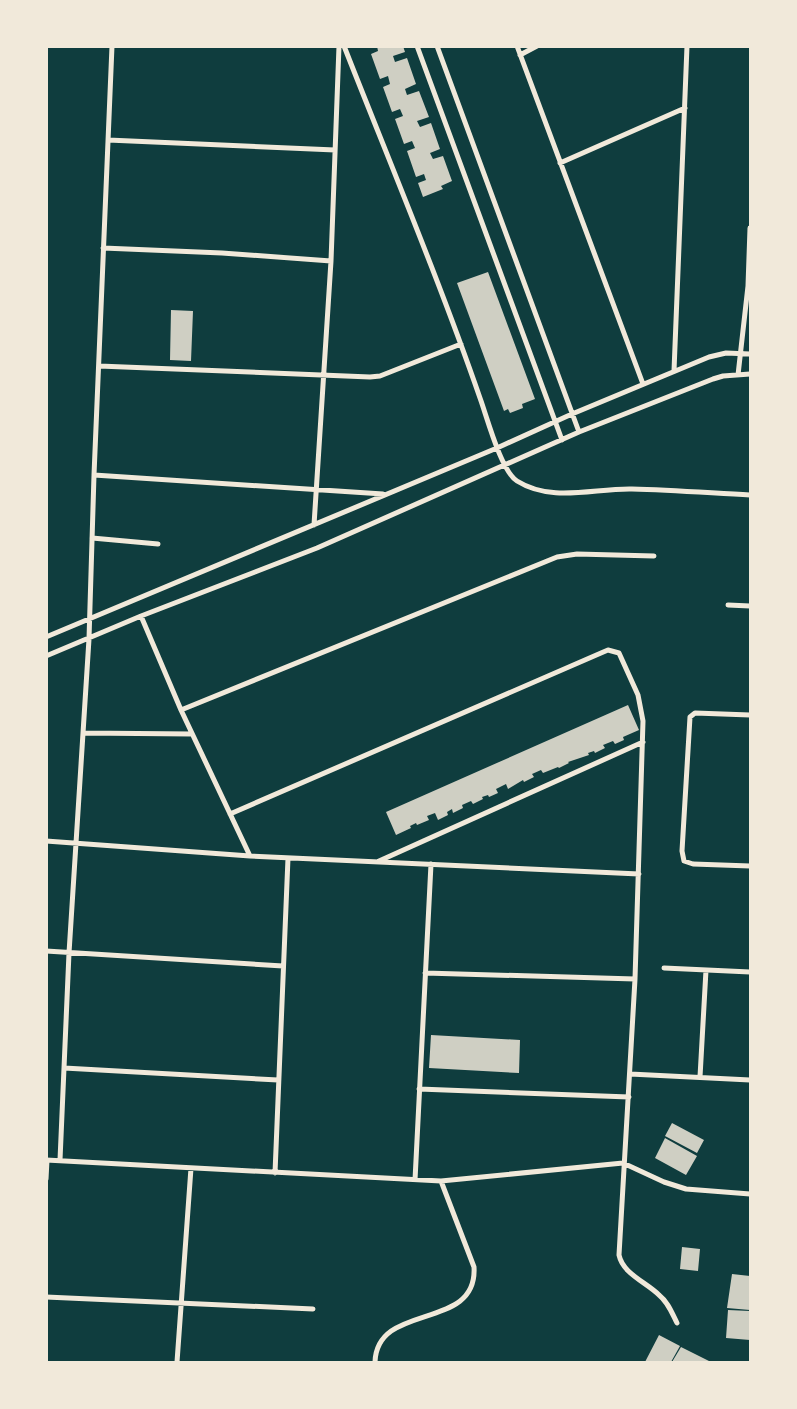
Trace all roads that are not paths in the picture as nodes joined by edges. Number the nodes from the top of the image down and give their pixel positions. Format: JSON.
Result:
{"nodes":[{"id":1,"x":112,"y":46,"type":"edge"},
{"id":2,"x":339,"y":46,"type":"edge"},
{"id":3,"x":344,"y":46,"type":"edge"},
{"id":4,"x":417,"y":46,"type":"edge"},
{"id":5,"x":437,"y":46,"type":"edge"},
{"id":6,"x":517,"y":46,"type":"edge"},
{"id":7,"x":537,"y":46,"type":"edge"},
{"id":8,"x":687,"y":46,"type":"edge"},
{"id":9,"x":520,"y":55,"type":"junction"},
{"id":10,"x":685,"y":108,"type":"junction"},
{"id":11,"x":108,"y":140,"type":"junction"},
{"id":12,"x":335,"y":150,"type":"junction"},
{"id":13,"x":560,"y":163,"type":"junction"},
{"id":14,"x":750,"y":228,"type":"edge"},
{"id":15,"x":104,"y":248,"type":"junction"},
{"id":16,"x":331,"y":261,"type":"junction"},
{"id":17,"x":749,"y":286,"type":"edge"},
{"id":18,"x":461,"y":344,"type":"junction"},
{"id":19,"x":742,"y":353,"type":"junction"},
{"id":20,"x":750,"y":354,"type":"edge"},
{"id":21,"x":99,"y":366,"type":"junction"},
{"id":22,"x":674,"y":371,"type":"junction"},
{"id":23,"x":325,"y":374,"type":"junction"},
{"id":24,"x":750,"y":374,"type":"edge"},
{"id":25,"x":738,"y":375,"type":"junction"},
{"id":26,"x":642,"y":384,"type":"junction"},
{"id":27,"x":572,"y":414,"type":"junction"},
{"id":28,"x":554,"y":422,"type":"junction"},
{"id":29,"x":579,"y":432,"type":"junction"},
{"id":30,"x":562,"y":440,"type":"junction"},
{"id":31,"x":497,"y":448,"type":"junction"},
{"id":32,"x":506,"y":466,"type":"junction"},
{"id":33,"x":94,"y":475,"type":"junction"},
{"id":34,"x":316,"y":488,"type":"junction"},
{"id":35,"x":385,"y":494,"type":"junction"},
{"id":36,"x":750,"y":495,"type":"edge"},
{"id":37,"x":314,"y":525,"type":"junction"},
{"id":38,"x":92,"y":538,"type":"junction"},
{"id":39,"x":158,"y":544,"type":"dead end"},
{"id":40,"x":654,"y":556,"type":"dead end"},
{"id":41,"x":728,"y":604,"type":"dead end"},
{"id":42,"x":750,"y":606,"type":"edge"},
{"id":43,"x":141,"y":616,"type":"junction"},
{"id":44,"x":90,"y":618,"type":"junction"},
{"id":45,"x":46,"y":637,"type":"edge"},
{"id":46,"x":89,"y":639,"type":"junction"},
{"id":47,"x":46,"y":656,"type":"edge"},
{"id":48,"x":181,"y":710,"type":"junction"},
{"id":49,"x":750,"y":715,"type":"edge"},
{"id":50,"x":83,"y":733,"type":"junction"},
{"id":51,"x":192,"y":734,"type":"junction"},
{"id":52,"x":643,"y":742,"type":"junction"},
{"id":53,"x":230,"y":814,"type":"junction"},
{"id":54,"x":46,"y":841,"type":"edge"},
{"id":55,"x":76,"y":843,"type":"junction"},
{"id":56,"x":250,"y":856,"type":"junction"},
{"id":57,"x":288,"y":858,"type":"junction"},
{"id":58,"x":376,"y":862,"type":"junction"},
{"id":59,"x":431,"y":864,"type":"junction"},
{"id":60,"x":750,"y":866,"type":"edge"},
{"id":61,"x":639,"y":874,"type":"junction"},
{"id":62,"x":46,"y":951,"type":"edge"},
{"id":63,"x":69,"y":952,"type":"junction"},
{"id":64,"x":283,"y":966,"type":"junction"},
{"id":65,"x":664,"y":968,"type":"dead end"},
{"id":66,"x":706,"y":970,"type":"junction"},
{"id":67,"x":750,"y":972,"type":"edge"},
{"id":68,"x":425,"y":973,"type":"junction"},
{"id":69,"x":635,"y":979,"type":"junction"},
{"id":70,"x":64,"y":1068,"type":"junction"},
{"id":71,"x":630,"y":1074,"type":"junction"},
{"id":72,"x":700,"y":1077,"type":"junction"},
{"id":73,"x":278,"y":1080,"type":"junction"},
{"id":74,"x":750,"y":1080,"type":"edge"},
{"id":75,"x":419,"y":1089,"type":"junction"},
{"id":76,"x":629,"y":1097,"type":"junction"},
{"id":77,"x":47,"y":1160,"type":"edge"},
{"id":78,"x":60,"y":1160,"type":"junction"},
{"id":79,"x":623,"y":1163,"type":"junction"},
{"id":80,"x":191,"y":1168,"type":"junction"},
{"id":81,"x":275,"y":1173,"type":"junction"},
{"id":82,"x":46,"y":1179,"type":"edge"},
{"id":83,"x":415,"y":1180,"type":"junction"},
{"id":84,"x":441,"y":1180,"type":"junction"},
{"id":85,"x":750,"y":1194,"type":"edge"},
{"id":86,"x":46,"y":1297,"type":"edge"},
{"id":87,"x":180,"y":1304,"type":"junction"},
{"id":88,"x":313,"y":1309,"type":"dead end"},
{"id":89,"x":677,"y":1323,"type":"dead end"},
{"id":90,"x":177,"y":1362,"type":"edge"},
{"id":91,"x":375,"y":1362,"type":"edge"}],
"edges":[{"from":1,"to":11,"type":"street"},
{"from":2,"to":12,"type":"street"},
{"from":3,"to":18,"type":"street"},
{"from":4,"to":28,"type":"street"},
{"from":5,"to":27,"type":"street"},
{"from":6,"to":9,"type":"street"},
{"from":7,"to":9,"type":"street"},
{"from":8,"to":10,"type":"street"},
{"from":9,"to":13,"type":"street"},
{"from":10,"to":13,"type":"street"},
{"from":10,"to":22,"type":"street"},
{"from":11,"to":12,"type":"street"},
{"from":11,"to":15,"type":"street"},
{"from":12,"to":16,"type":"street"},
{"from":13,"to":26,"type":"street"},
{"from":14,"to":17,"type":"street"},
{"from":15,"to":16,"type":"street"},
{"from":15,"to":21,"type":"street"},
{"from":16,"to":23,"type":"street"},
{"from":17,"to":19,"type":"street"},
{"from":18,"to":23,"type":"street"},
{"from":18,"to":31,"type":"street"},
{"from":19,"to":20,"type":"street"},
{"from":19,"to":22,"type":"street"},
{"from":19,"to":25,"type":"street"},
{"from":21,"to":23,"type":"street"},
{"from":21,"to":33,"type":"street"},
{"from":22,"to":26,"type":"street"},
{"from":23,"to":34,"type":"street"},
{"from":24,"to":25,"type":"street"},
{"from":25,"to":29,"type":"street"},
{"from":26,"to":27,"type":"street"},
{"from":27,"to":28,"type":"street"},
{"from":27,"to":29,"type":"street"},
{"from":28,"to":30,"type":"street"},
{"from":28,"to":31,"type":"street"},
{"from":29,"to":30,"type":"street"},
{"from":30,"to":32,"type":"street"},
{"from":31,"to":32,"type":"street"},
{"from":31,"to":35,"type":"street"},
{"from":32,"to":36,"type":"street"},
{"from":32,"to":43,"type":"street"},
{"from":33,"to":34,"type":"street"},
{"from":33,"to":38,"type":"street"},
{"from":34,"to":35,"type":"street"},
{"from":34,"to":37,"type":"street"},
{"from":35,"to":37,"type":"street"},
{"from":37,"to":44,"type":"street"},
{"from":38,"to":39,"type":"street"},
{"from":38,"to":44,"type":"street"},
{"from":40,"to":48,"type":"street"},
{"from":41,"to":42,"type":"street"},
{"from":43,"to":46,"type":"street"},
{"from":43,"to":48,"type":"street"},
{"from":44,"to":45,"type":"street"},
{"from":44,"to":46,"type":"street"},
{"from":46,"to":47,"type":"street"},
{"from":46,"to":50,"type":"street"},
{"from":48,"to":51,"type":"street"},
{"from":49,"to":60,"type":"street"},
{"from":50,"to":51,"type":"street"},
{"from":50,"to":55,"type":"street"},
{"from":51,"to":53,"type":"street"},
{"from":52,"to":53,"type":"street"},
{"from":52,"to":58,"type":"street"},
{"from":52,"to":61,"type":"street"},
{"from":53,"to":56,"type":"street"},
{"from":54,"to":55,"type":"street"},
{"from":55,"to":56,"type":"street"},
{"from":55,"to":63,"type":"street"},
{"from":56,"to":57,"type":"street"},
{"from":57,"to":58,"type":"street"},
{"from":57,"to":64,"type":"street"},
{"from":58,"to":59,"type":"street"},
{"from":59,"to":61,"type":"street"},
{"from":59,"to":68,"type":"street"},
{"from":61,"to":69,"type":"street"},
{"from":62,"to":63,"type":"street"},
{"from":63,"to":64,"type":"street"},
{"from":63,"to":70,"type":"street"},
{"from":64,"to":73,"type":"street"},
{"from":65,"to":66,"type":"street"},
{"from":66,"to":67,"type":"street"},
{"from":66,"to":72,"type":"street"},
{"from":68,"to":69,"type":"street"},
{"from":68,"to":75,"type":"street"},
{"from":69,"to":71,"type":"street"},
{"from":70,"to":73,"type":"street"},
{"from":70,"to":78,"type":"street"},
{"from":71,"to":72,"type":"street"},
{"from":71,"to":76,"type":"street"},
{"from":72,"to":74,"type":"street"},
{"from":73,"to":81,"type":"street"},
{"from":75,"to":76,"type":"street"},
{"from":75,"to":83,"type":"street"},
{"from":76,"to":79,"type":"street"},
{"from":77,"to":78,"type":"street"},
{"from":77,"to":82,"type":"street"},
{"from":78,"to":80,"type":"street"},
{"from":79,"to":84,"type":"street"},
{"from":79,"to":85,"type":"street"},
{"from":79,"to":89,"type":"street"},
{"from":80,"to":81,"type":"street"},
{"from":80,"to":87,"type":"street"},
{"from":81,"to":83,"type":"street"},
{"from":83,"to":84,"type":"street"},
{"from":84,"to":91,"type":"street"},
{"from":86,"to":87,"type":"street"},
{"from":87,"to":88,"type":"street"},
{"from":87,"to":90,"type":"street"}]}
